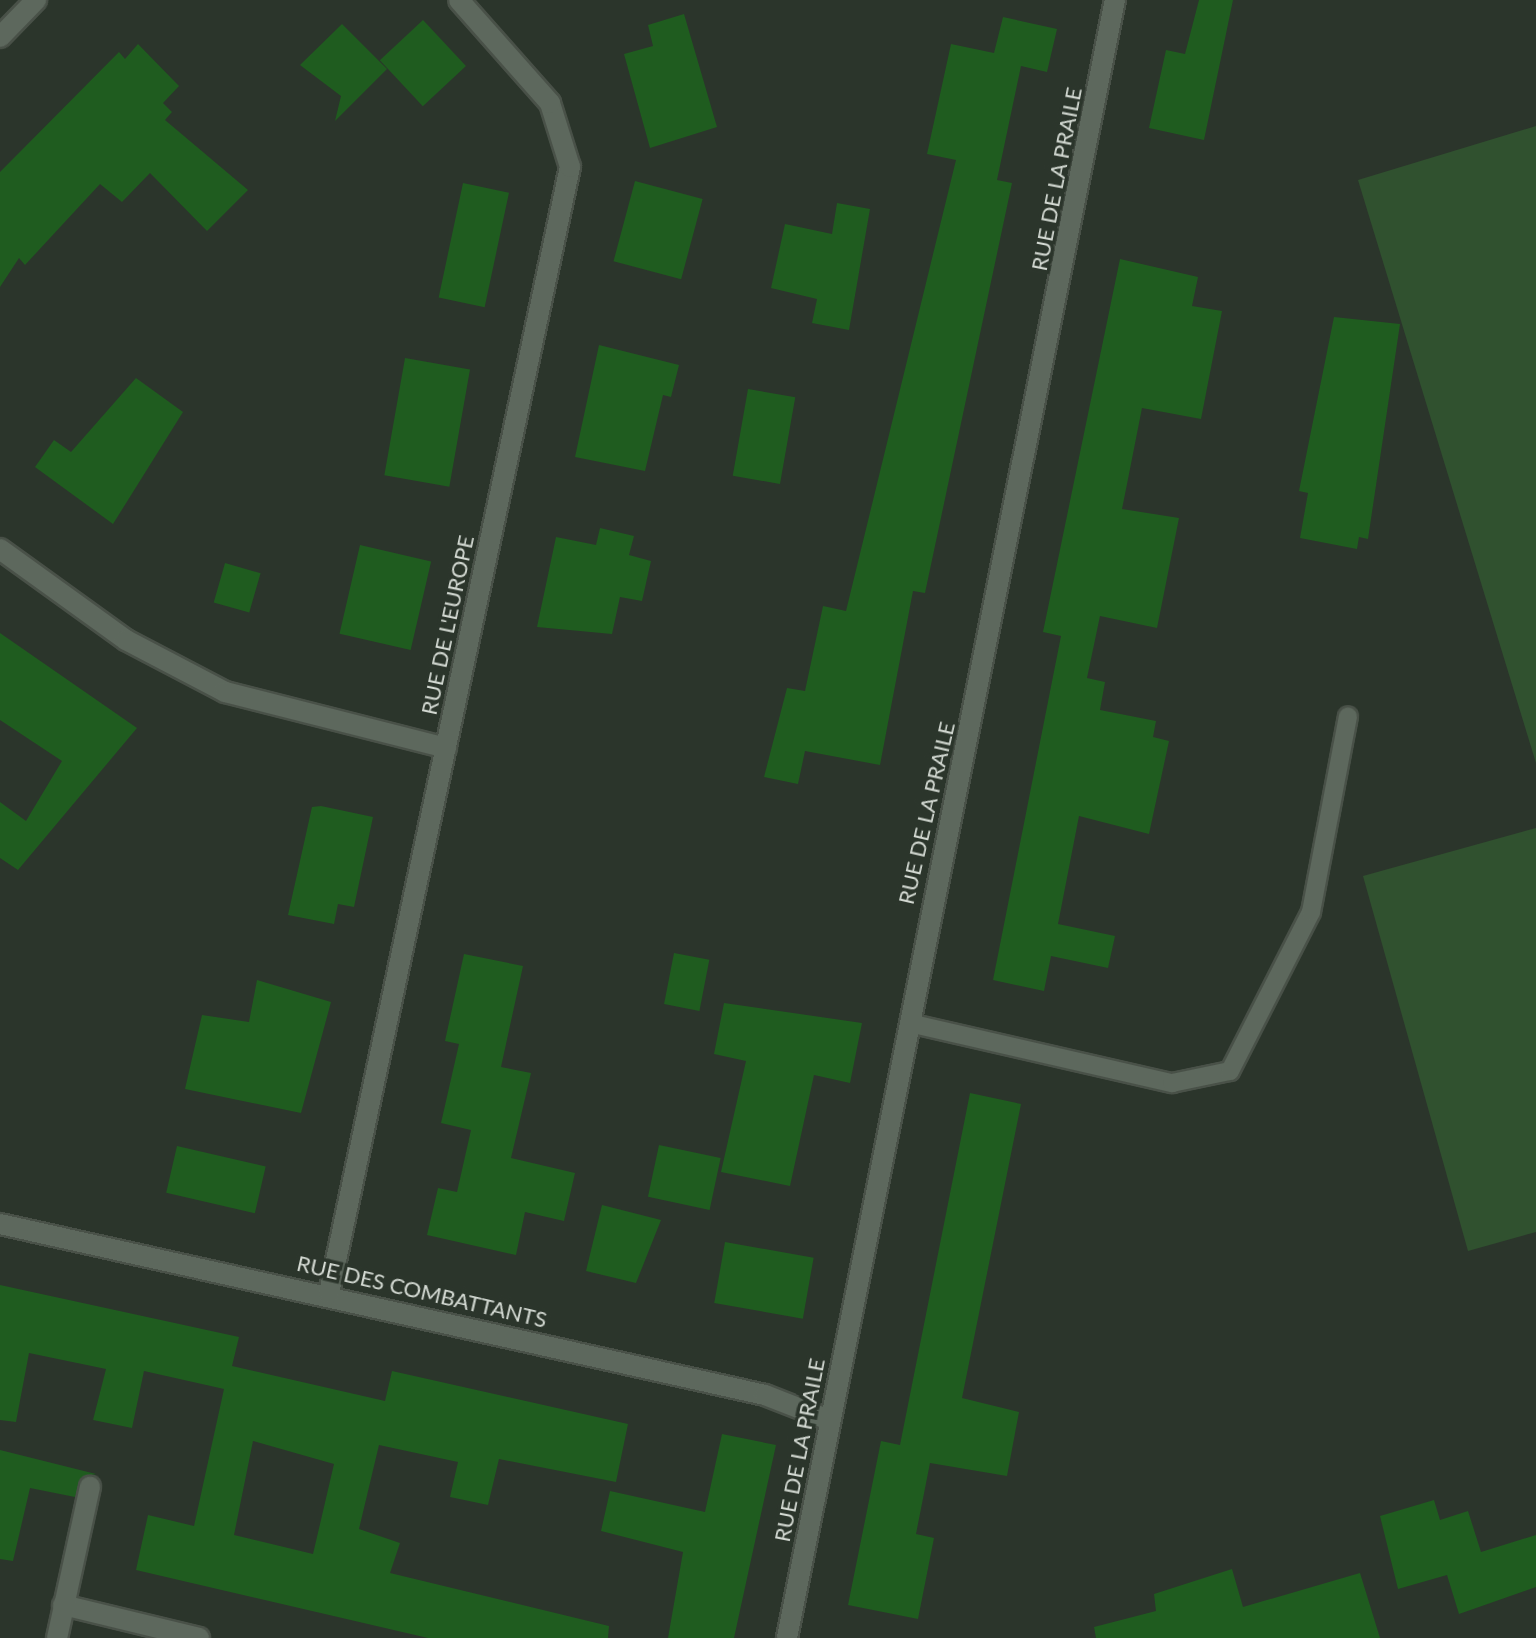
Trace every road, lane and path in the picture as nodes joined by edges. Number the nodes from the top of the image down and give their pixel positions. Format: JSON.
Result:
{"nodes":[{"id":1,"x":36,"y":0,"type":"edge"},
{"id":2,"x":459,"y":0,"type":"edge"},
{"id":3,"x":1115,"y":0,"type":"edge"},
{"id":4,"x":0,"y":37,"type":"edge"},
{"id":5,"x":0,"y":549,"type":"edge"},
{"id":6,"x":1348,"y":716,"type":"dead end"},
{"id":7,"x":446,"y":748,"type":"junction"},
{"id":8,"x":909,"y":1023,"type":"junction"},
{"id":9,"x":0,"y":1224,"type":"edge"},
{"id":10,"x":329,"y":1293,"type":"junction"},
{"id":11,"x":829,"y":1420,"type":"junction"},
{"id":12,"x":90,"y":1487,"type":"dead end"},
{"id":13,"x":63,"y":1605,"type":"junction"},
{"id":14,"x":57,"y":1638,"type":"edge"},
{"id":15,"x":199,"y":1638,"type":"edge"},
{"id":16,"x":787,"y":1638,"type":"edge"}],
"edges":[{"from":1,"to":4,"type":"street"},
{"from":2,"to":7,"type":"street","name":"RUE DE L'EUROPE"},
{"from":3,"to":8,"type":"street","name":"RUE DE LA PRAILE"},
{"from":5,"to":7,"type":"street"},
{"from":6,"to":8,"type":"lane"},
{"from":7,"to":10,"type":"street","name":"RUE DE L'EUROPE"},
{"from":8,"to":11,"type":"street","name":"RUE DE LA PRAILE"},
{"from":9,"to":10,"type":"street","name":"RUE DES COMBATTANTS"},
{"from":10,"to":11,"type":"street","name":"RUE DES COMBATTANTS"},
{"from":11,"to":16,"type":"street","name":"RUE DE LA PRAILE"},
{"from":12,"to":13,"type":"street"},
{"from":13,"to":14,"type":"street"},
{"from":13,"to":15,"type":"street"}]}
